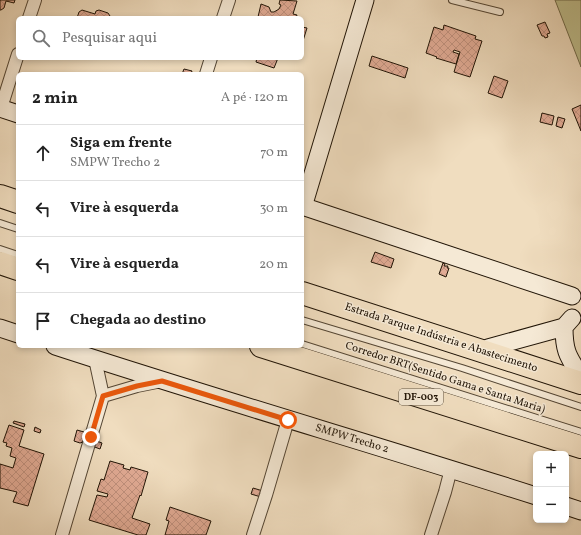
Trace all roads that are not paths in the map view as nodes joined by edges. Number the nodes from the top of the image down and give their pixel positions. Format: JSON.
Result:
{"nodes":[{"id":1,"x":35,"y":0,"type":"edge"},
{"id":2,"x":229,"y":0,"type":"edge"},
{"id":3,"x":365,"y":0,"type":"edge"},
{"id":4,"x":452,"y":0,"type":"edge"},
{"id":5,"x":500,"y":12,"type":"dead end"},
{"id":6,"x":30,"y":16,"type":"edge"},
{"id":7,"x":224,"y":16,"type":"edge"},
{"id":8,"x":16,"y":60,"type":"edge"},
{"id":9,"x":210,"y":60,"type":"edge"},
{"id":10,"x":207,"y":72,"type":"edge"},
{"id":11,"x":0,"y":108,"type":"edge"},
{"id":12,"x":16,"y":113,"type":"edge"},
{"id":13,"x":0,"y":196,"type":"edge"},
{"id":14,"x":304,"y":199,"type":"edge"},
{"id":15,"x":16,"y":201,"type":"edge"},
{"id":16,"x":304,"y":207,"type":"edge"},
{"id":17,"x":0,"y":223,"type":"edge"},
{"id":18,"x":16,"y":228,"type":"edge"},
{"id":19,"x":0,"y":249,"type":"edge"},
{"id":20,"x":16,"y":254,"type":"edge"},
{"id":21,"x":0,"y":264,"type":"edge"},
{"id":22,"x":16,"y":268,"type":"edge"},
{"id":23,"x":304,"y":294,"type":"edge"},
{"id":24,"x":576,"y":294,"type":"edge"},
{"id":25,"x":304,"y":321,"type":"edge"},
{"id":26,"x":572,"y":322,"type":"edge"},
{"id":27,"x":0,"y":328,"type":"edge"},
{"id":28,"x":16,"y":333,"type":"edge"},
{"id":29,"x":304,"y":345,"type":"edge"},
{"id":30,"x":60,"y":348,"type":"edge"},
{"id":31,"x":267,"y":348,"type":"edge"},
{"id":32,"x":488,"y":348,"type":"dead end"},
{"id":33,"x":95,"y":359,"type":"junction"},
{"id":34,"x":581,"y":377,"type":"edge"},
{"id":35,"x":162,"y":381,"type":"junction"},
{"id":36,"x":581,"y":383,"type":"edge"},
{"id":37,"x":103,"y":396,"type":"junction"},
{"id":38,"x":581,"y":408,"type":"edge"},
{"id":39,"x":288,"y":420,"type":"junction"},
{"id":40,"x":581,"y":432,"type":"edge"},
{"id":41,"x":581,"y":447,"type":"edge"},
{"id":42,"x":451,"y":469,"type":"junction"},
{"id":43,"x":533,"y":495,"type":"edge"},
{"id":44,"x":569,"y":507,"type":"edge"},
{"id":45,"x":581,"y":511,"type":"edge"},
{"id":46,"x":62,"y":535,"type":"edge"},
{"id":47,"x":253,"y":535,"type":"edge"},
{"id":48,"x":431,"y":535,"type":"edge"}],
"edges":[{"from":1,"to":6,"type":"street"},
{"from":2,"to":7,"type":"street"},
{"from":3,"to":14,"type":"street"},
{"from":4,"to":5,"type":"lane"},
{"from":8,"to":11,"type":"street"},
{"from":9,"to":10,"type":"street"},
{"from":11,"to":12,"type":"street"},
{"from":13,"to":15,"type":"highway"},
{"from":16,"to":24,"type":"street"},
{"from":17,"to":18,"type":"lane"},
{"from":19,"to":20,"type":"lane"},
{"from":21,"to":22,"type":"highway"},
{"from":23,"to":36,"type":"highway","name":"Estrada Parque Indústria e Abastecimento"},
{"from":24,"to":26,"type":"street"},
{"from":25,"to":38,"type":"lane"},
{"from":26,"to":32,"type":"street"},
{"from":26,"to":34,"type":"street"},
{"from":27,"to":28,"type":"street"},
{"from":29,"to":40,"type":"lane","name":"Corredor BRT(Sentido Gama e Santa Maria)"},
{"from":30,"to":33,"type":"street","name":"SMPW Trecho 2"},
{"from":31,"to":41,"type":"highway","number":"DF-003"},
{"from":33,"to":35,"type":"street","name":"SMPW Trecho 2"},
{"from":33,"to":37,"type":"street"},
{"from":35,"to":37,"type":"street"},
{"from":35,"to":39,"type":"street","name":"SMPW Trecho 2"},
{"from":37,"to":46,"type":"street"},
{"from":39,"to":42,"type":"street","name":"SMPW Trecho 2"},
{"from":39,"to":47,"type":"street"},
{"from":42,"to":43,"type":"street","name":"SMPW Trecho 2"},
{"from":42,"to":48,"type":"street"},
{"from":44,"to":45,"type":"street"}]}
